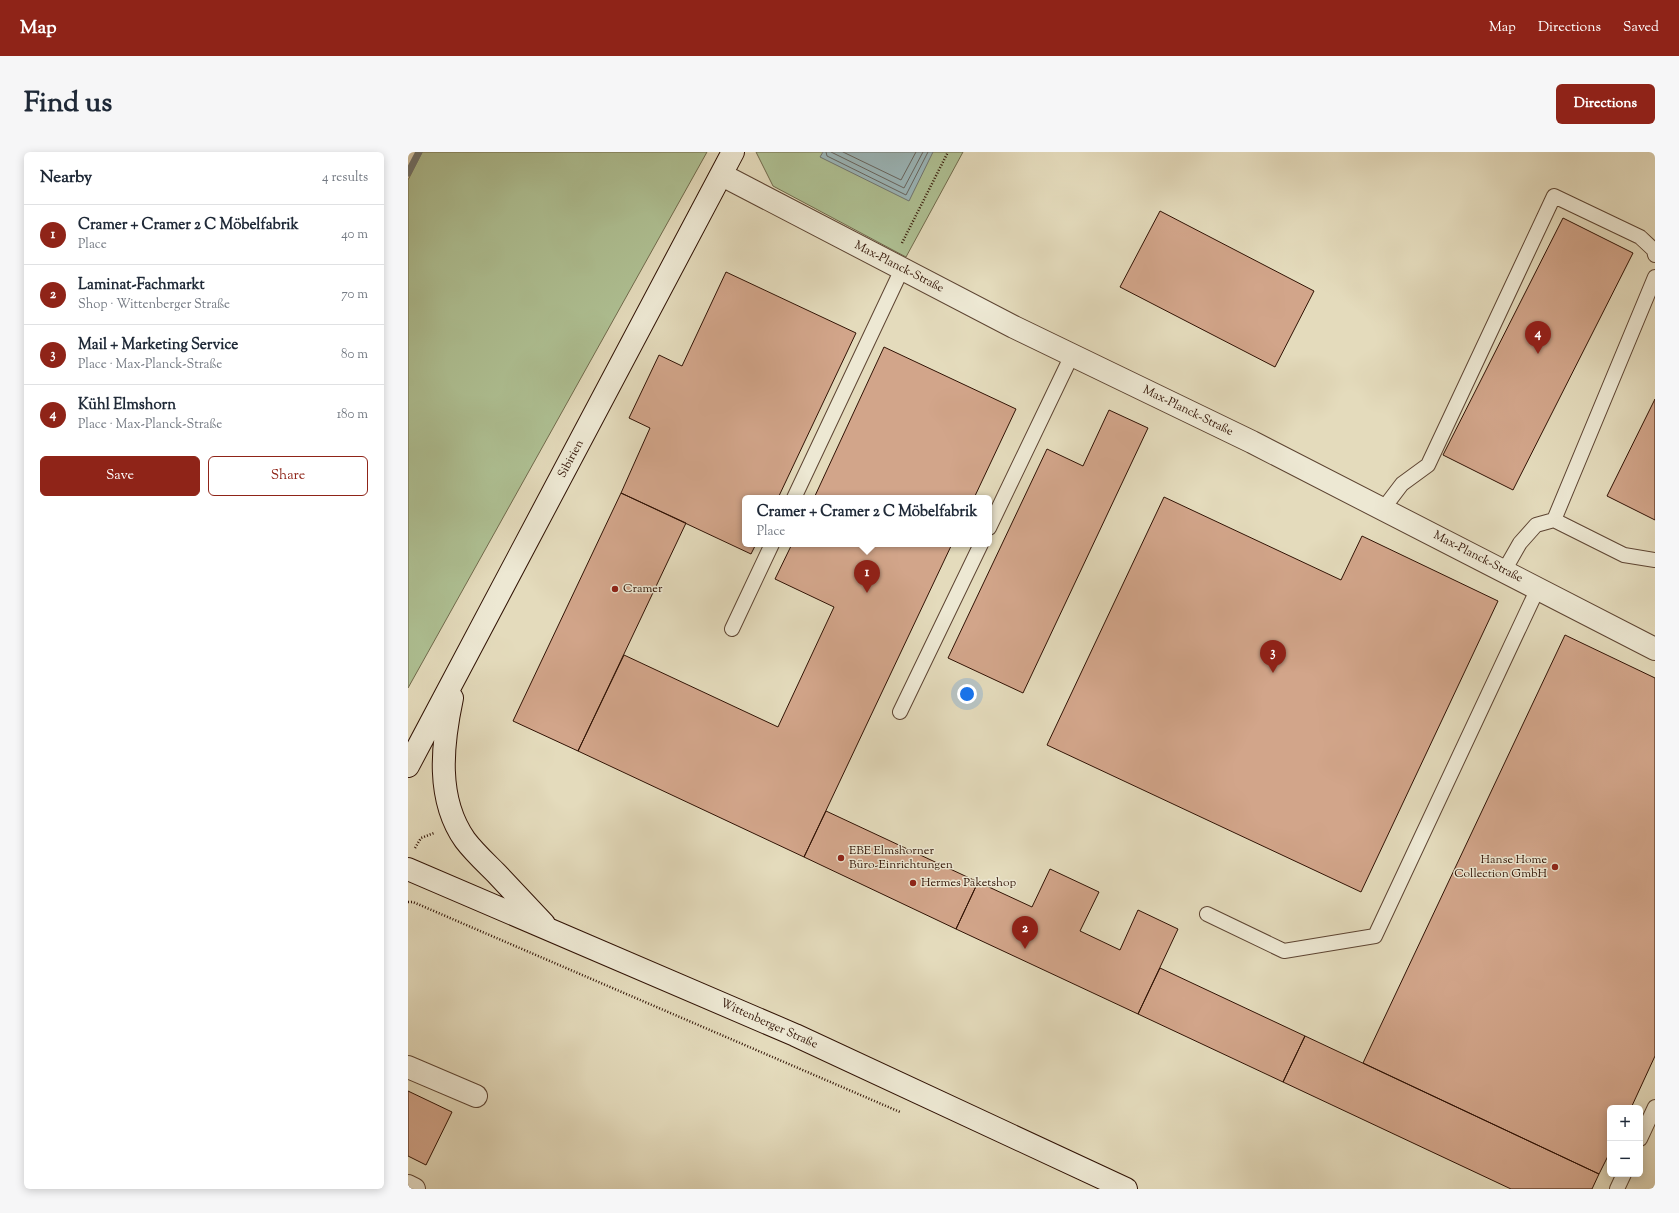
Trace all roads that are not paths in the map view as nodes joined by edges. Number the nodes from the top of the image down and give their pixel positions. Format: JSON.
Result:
{"nodes":[{"id":1,"x":733,"y":152,"type":"edge"},
{"id":2,"x":722,"y":174,"type":"junction"},
{"id":3,"x":1655,"y":255,"type":"edge"},
{"id":4,"x":897,"y":266,"type":"junction"},
{"id":5,"x":1655,"y":277,"type":"edge"},
{"id":6,"x":1072,"y":355,"type":"junction"},
{"id":7,"x":795,"y":495,"type":"edge"},
{"id":8,"x":1384,"y":509,"type":"junction"},
{"id":9,"x":1554,"y":520,"type":"junction"},
{"id":10,"x":992,"y":522,"type":"edge"},
{"id":11,"x":771,"y":547,"type":"edge"},
{"id":12,"x":980,"y":547,"type":"edge"},
{"id":13,"x":1655,"y":560,"type":"edge"},
{"id":14,"x":1504,"y":571,"type":"junction"},
{"id":15,"x":1538,"y":588,"type":"junction"},
{"id":16,"x":732,"y":629,"type":"dead end"},
{"id":17,"x":1655,"y":649,"type":"edge"},
{"id":18,"x":457,"y":676,"type":"junction"},
{"id":19,"x":900,"y":712,"type":"dead end"},
{"id":20,"x":408,"y":766,"type":"edge"},
{"id":21,"x":408,"y":869,"type":"edge"},
{"id":22,"x":1207,"y":914,"type":"dead end"},
{"id":23,"x":550,"y":931,"type":"junction"},
{"id":24,"x":408,"y":1067,"type":"edge"},
{"id":25,"x":476,"y":1096,"type":"dead end"},
{"id":26,"x":1655,"y":1107,"type":"edge"},
{"id":27,"x":1643,"y":1133,"type":"edge"},
{"id":28,"x":1623,"y":1177,"type":"edge"},
{"id":29,"x":408,"y":1186,"type":"edge"},
{"id":30,"x":414,"y":1189,"type":"edge"},
{"id":31,"x":1126,"y":1189,"type":"edge"},
{"id":32,"x":1617,"y":1189,"type":"edge"}],
"edges":[{"from":1,"to":2,"type":"street","name":"Sibirien"},
{"from":2,"to":4,"type":"street","name":"Max-Planck-Straße"},
{"from":2,"to":18,"type":"street","name":"Sibirien"},
{"from":3,"to":8,"type":"lane"},
{"from":4,"to":6,"type":"street","name":"Max-Planck-Straße"},
{"from":4,"to":7,"type":"lane"},
{"from":5,"to":9,"type":"lane"},
{"from":6,"to":8,"type":"street","name":"Max-Planck-Straße"},
{"from":6,"to":10,"type":"lane"},
{"from":8,"to":14,"type":"street","name":"Max-Planck-Straße"},
{"from":9,"to":13,"type":"lane"},
{"from":9,"to":14,"type":"lane"},
{"from":11,"to":16,"type":"lane"},
{"from":12,"to":19,"type":"lane"},
{"from":14,"to":15,"type":"street","name":"Max-Planck-Straße"},
{"from":15,"to":17,"type":"street","name":"Max-Planck-Straße"},
{"from":15,"to":22,"type":"lane"},
{"from":18,"to":20,"type":"street","name":"Sibirien"},
{"from":18,"to":23,"type":"street"},
{"from":21,"to":23,"type":"street","name":"Wittenberger Straße"},
{"from":23,"to":31,"type":"street","name":"Wittenberger Straße"},
{"from":24,"to":25,"type":"street"},
{"from":26,"to":27,"type":"lane"},
{"from":28,"to":32,"type":"lane"},
{"from":29,"to":30,"type":"street"}]}
